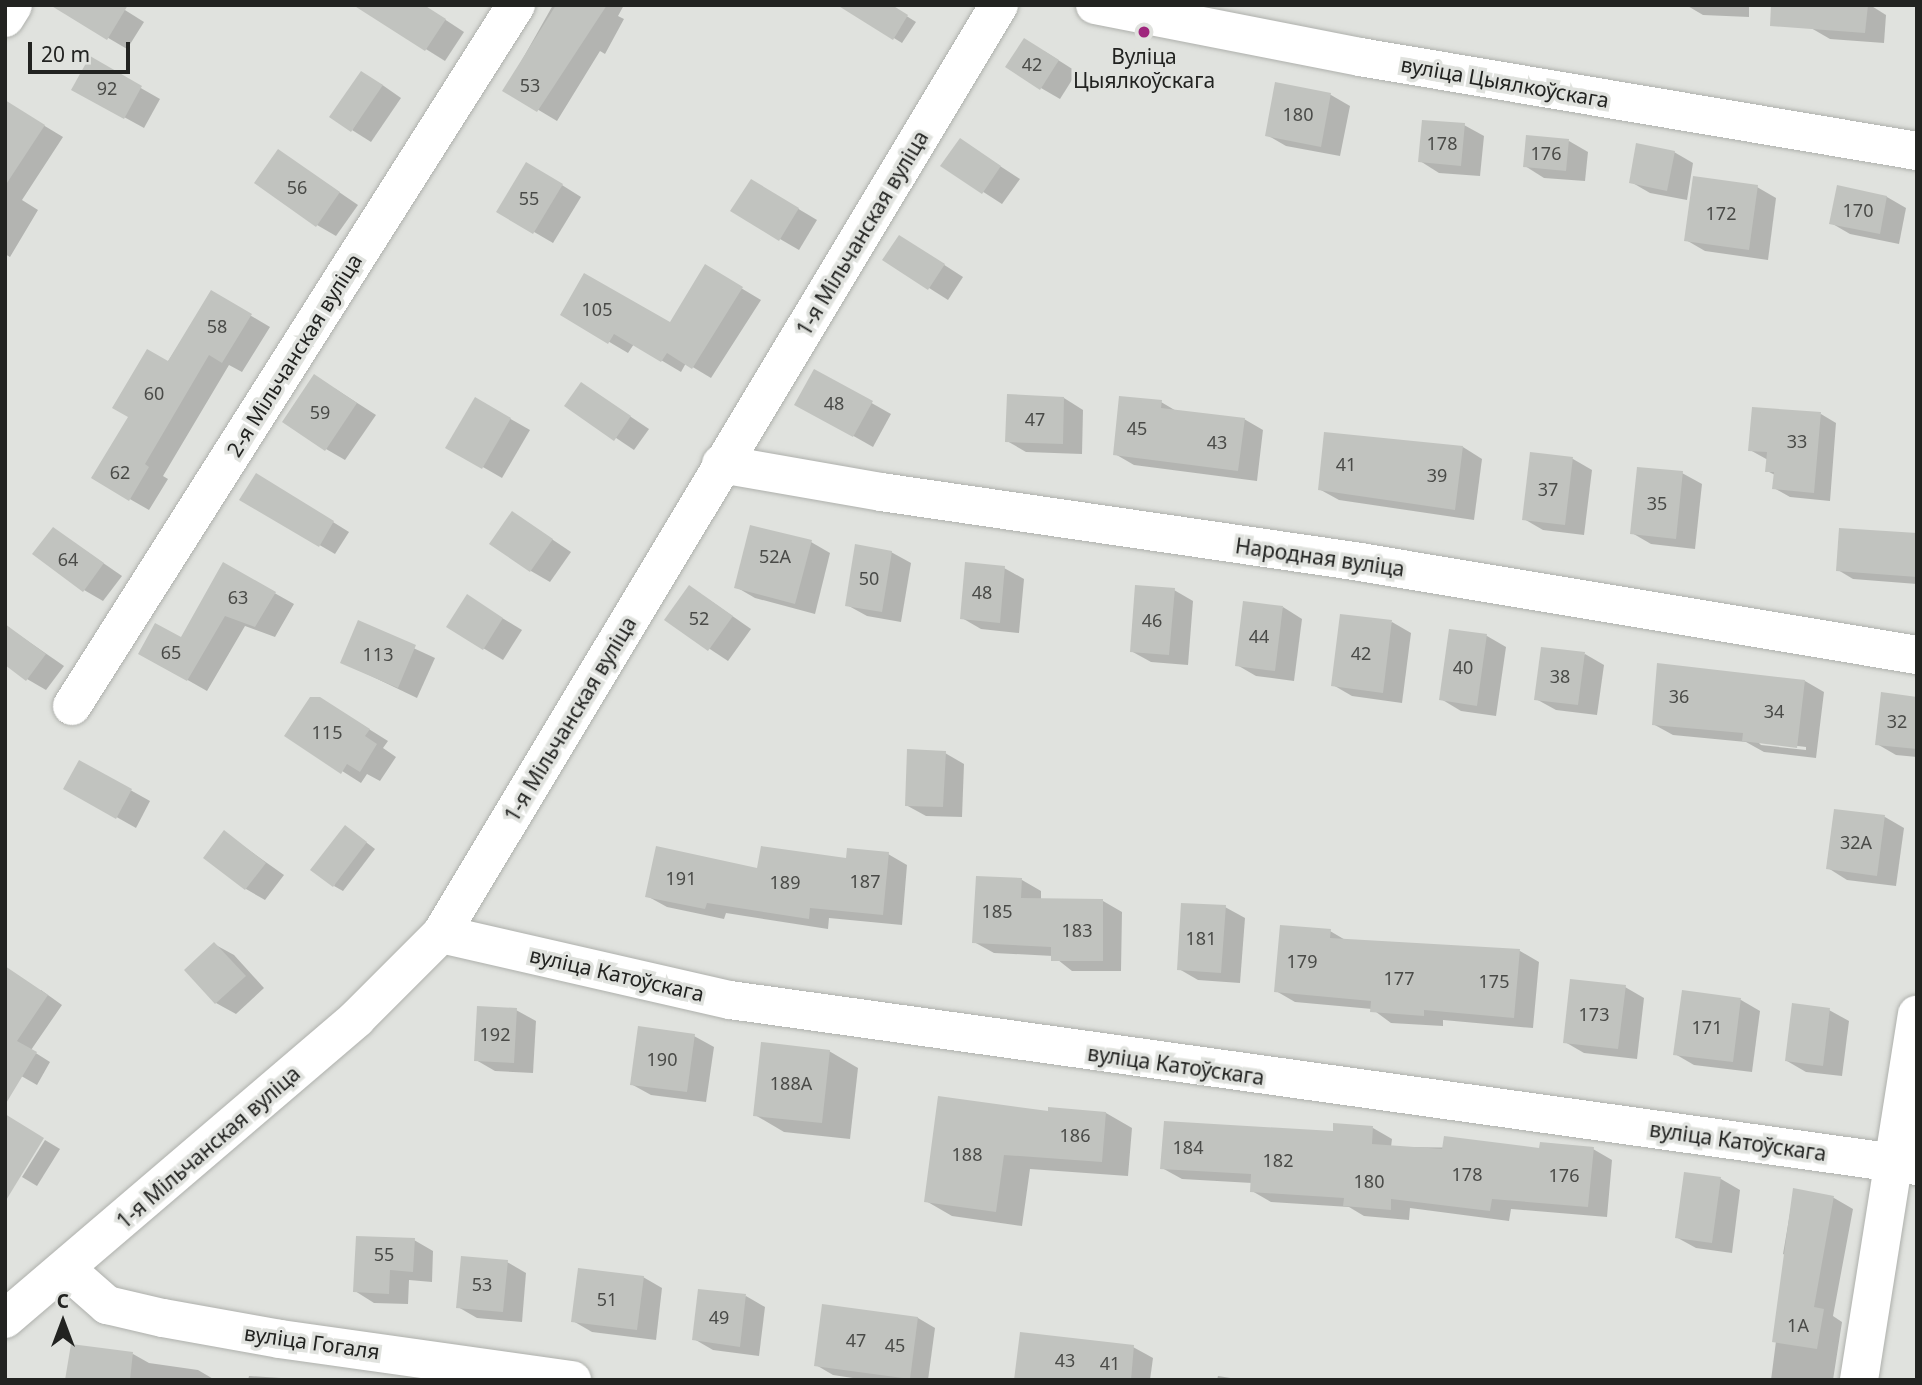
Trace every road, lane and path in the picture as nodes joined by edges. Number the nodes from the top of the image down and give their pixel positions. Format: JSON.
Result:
{"nodes":[{"id":1,"x":13,"y":5,"type":"edge"},
{"id":2,"x":516,"y":5,"type":"edge"},
{"id":3,"x":999,"y":5,"type":"edge"},
{"id":4,"x":1095,"y":5,"type":"edge"},
{"id":5,"x":5,"y":18,"type":"edge"},
{"id":6,"x":1917,"y":151,"type":"edge"},
{"id":7,"x":722,"y":464,"type":"junction"},
{"id":8,"x":1917,"y":655,"type":"edge"},
{"id":9,"x":72,"y":706,"type":"dead end"},
{"id":10,"x":441,"y":934,"type":"junction"},
{"id":11,"x":1917,"y":1015,"type":"edge"},
{"id":12,"x":1905,"y":1164,"type":"edge"},
{"id":13,"x":66,"y":1269,"type":"junction"},
{"id":14,"x":5,"y":1319,"type":"edge"},
{"id":15,"x":572,"y":1380,"type":"edge"},
{"id":16,"x":1860,"y":1380,"type":"edge"}],
"edges":[{"from":1,"to":5,"type":"street"},
{"from":2,"to":9,"type":"street","name":"2-я Мільчанская вуліца"},
{"from":3,"to":7,"type":"street","name":"1-я Мільчанская вуліца"},
{"from":4,"to":6,"type":"street","name":"вуліца Цыялкоўскага"},
{"from":7,"to":8,"type":"street","name":"Народная вуліца"},
{"from":7,"to":10,"type":"street","name":"1-я Мільчанская вуліца"},
{"from":10,"to":12,"type":"street","name":"вуліца Катоўскага"},
{"from":10,"to":13,"type":"street","name":"1-я Мільчанская вуліца"},
{"from":11,"to":12,"type":"street"},
{"from":12,"to":16,"type":"street"},
{"from":13,"to":14,"type":"street","name":"1-я Мільчанская вуліца"},
{"from":13,"to":15,"type":"street","name":"вуліца Гогаля"}]}
